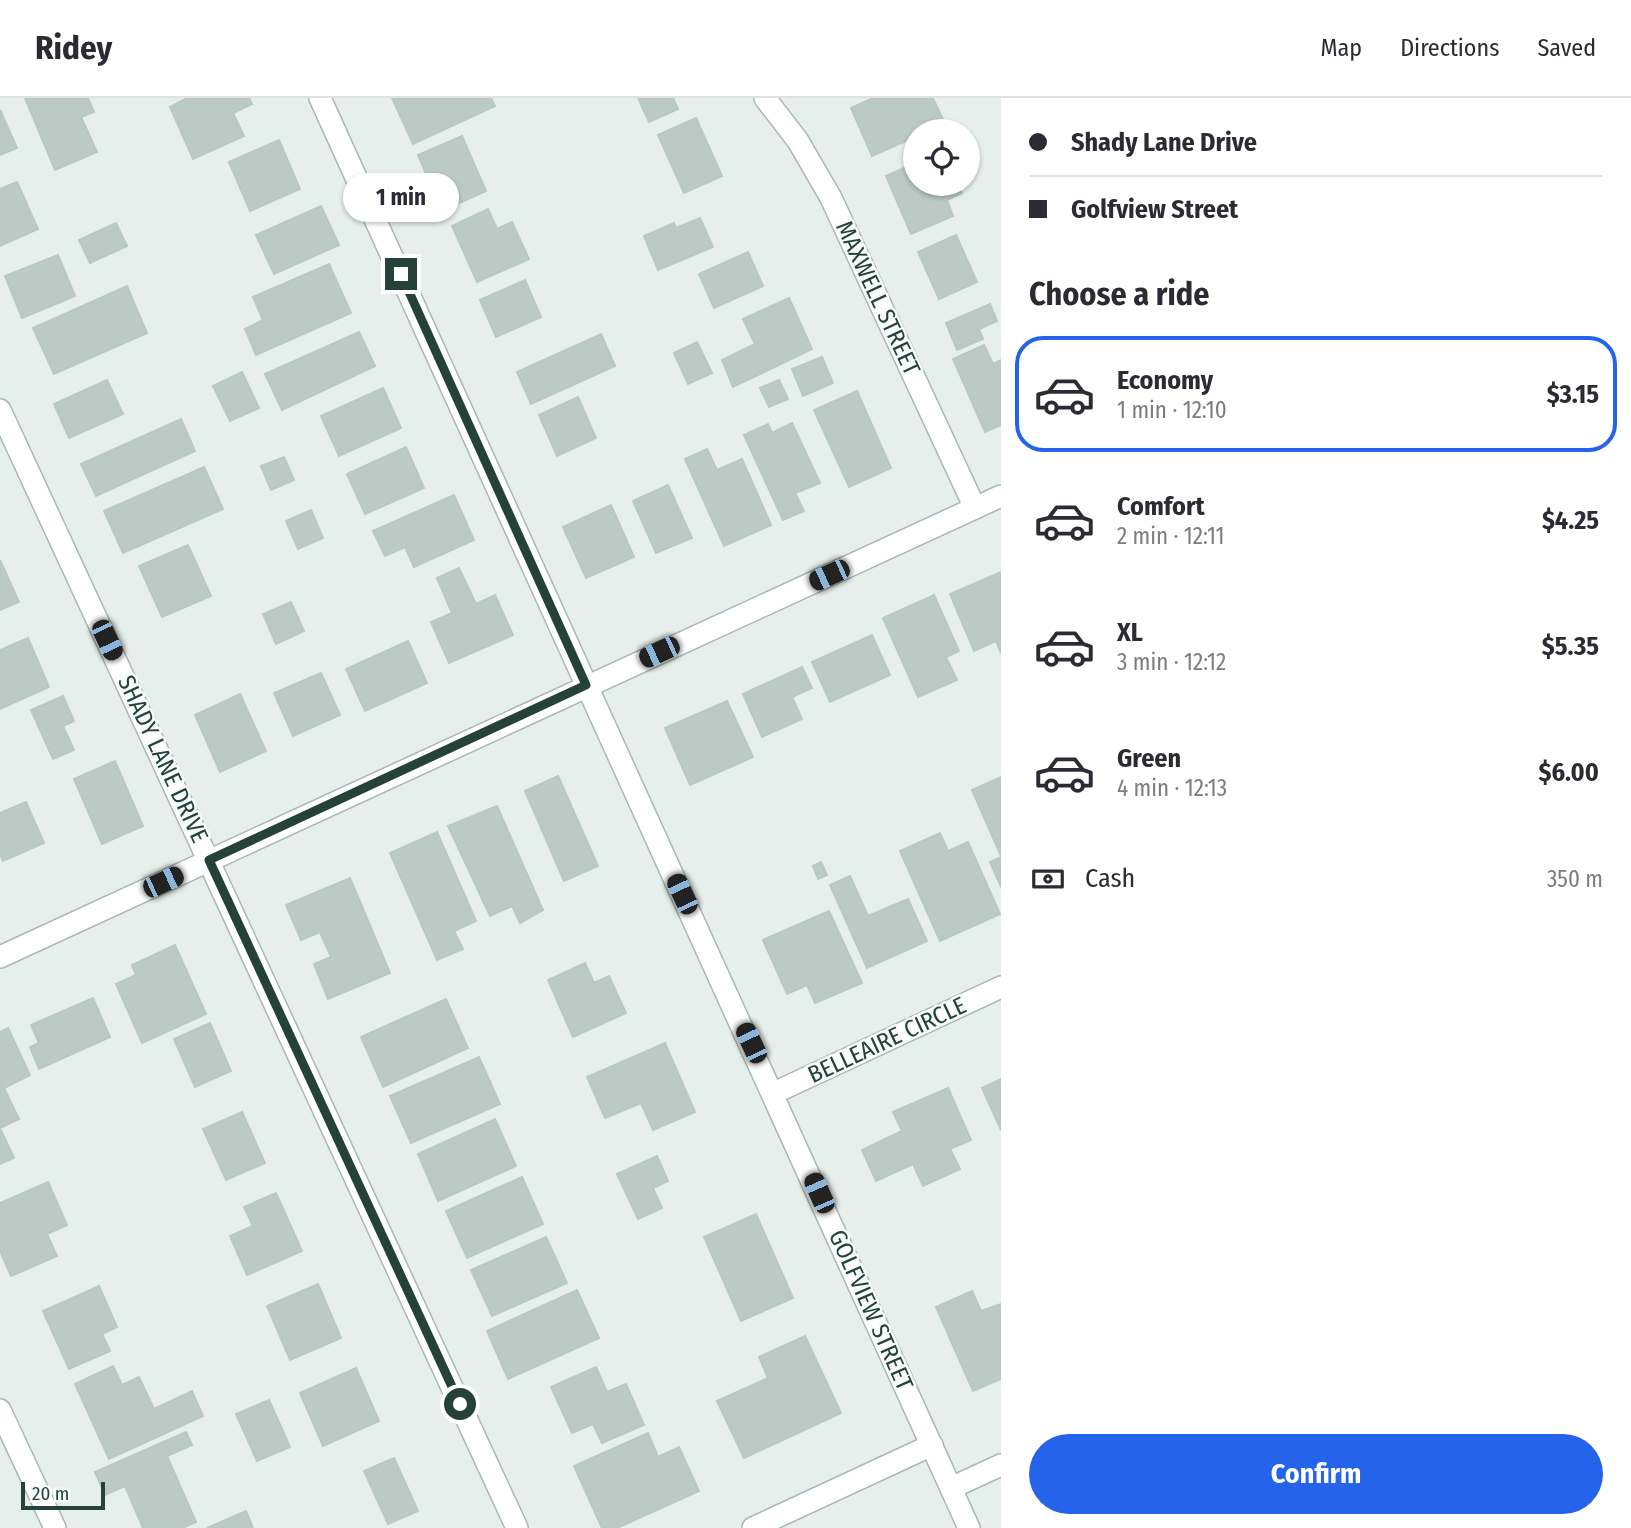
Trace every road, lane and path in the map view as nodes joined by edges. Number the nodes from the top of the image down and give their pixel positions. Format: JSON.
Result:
{"nodes":[{"id":1,"x":320,"y":98,"type":"edge"},
{"id":2,"x":765,"y":98,"type":"edge"},
{"id":3,"x":0,"y":411,"type":"edge"},
{"id":4,"x":1001,"y":496,"type":"edge"},
{"id":5,"x":975,"y":508,"type":"junction"},
{"id":6,"x":586,"y":685,"type":"junction"},
{"id":7,"x":209,"y":860,"type":"junction"},
{"id":8,"x":0,"y":957,"type":"edge"},
{"id":9,"x":1001,"y":987,"type":"edge"},
{"id":10,"x":774,"y":1093,"type":"junction"},
{"id":11,"x":0,"y":1410,"type":"edge"},
{"id":12,"x":932,"y":1445,"type":"junction"},
{"id":13,"x":1001,"y":1465,"type":"edge"},
{"id":14,"x":951,"y":1488,"type":"junction"},
{"id":15,"x":55,"y":1528,"type":"edge"},
{"id":16,"x":517,"y":1528,"type":"edge"},
{"id":17,"x":753,"y":1528,"type":"edge"},
{"id":18,"x":969,"y":1528,"type":"edge"}],
"edges":[{"from":1,"to":6,"type":"street","name":"GOLFVIEW STREET"},
{"from":2,"to":5,"type":"street","name":"MAXWELL STREET"},
{"from":3,"to":7,"type":"street","name":"SHADY LANE DRIVE"},
{"from":4,"to":5,"type":"street"},
{"from":5,"to":6,"type":"street"},
{"from":6,"to":7,"type":"street"},
{"from":6,"to":10,"type":"street","name":"GOLFVIEW STREET"},
{"from":7,"to":8,"type":"street"},
{"from":7,"to":16,"type":"street","name":"SHADY LANE DRIVE"},
{"from":9,"to":10,"type":"street","name":"BELLEAIRE CIRCLE"},
{"from":10,"to":12,"type":"street","name":"GOLFVIEW STREET"},
{"from":11,"to":15,"type":"street"},
{"from":12,"to":14,"type":"street","name":"GOLFVIEW STREET"},
{"from":12,"to":17,"type":"street"},
{"from":13,"to":14,"type":"street"},
{"from":14,"to":18,"type":"street","name":"GOLFVIEW STREET"}]}
